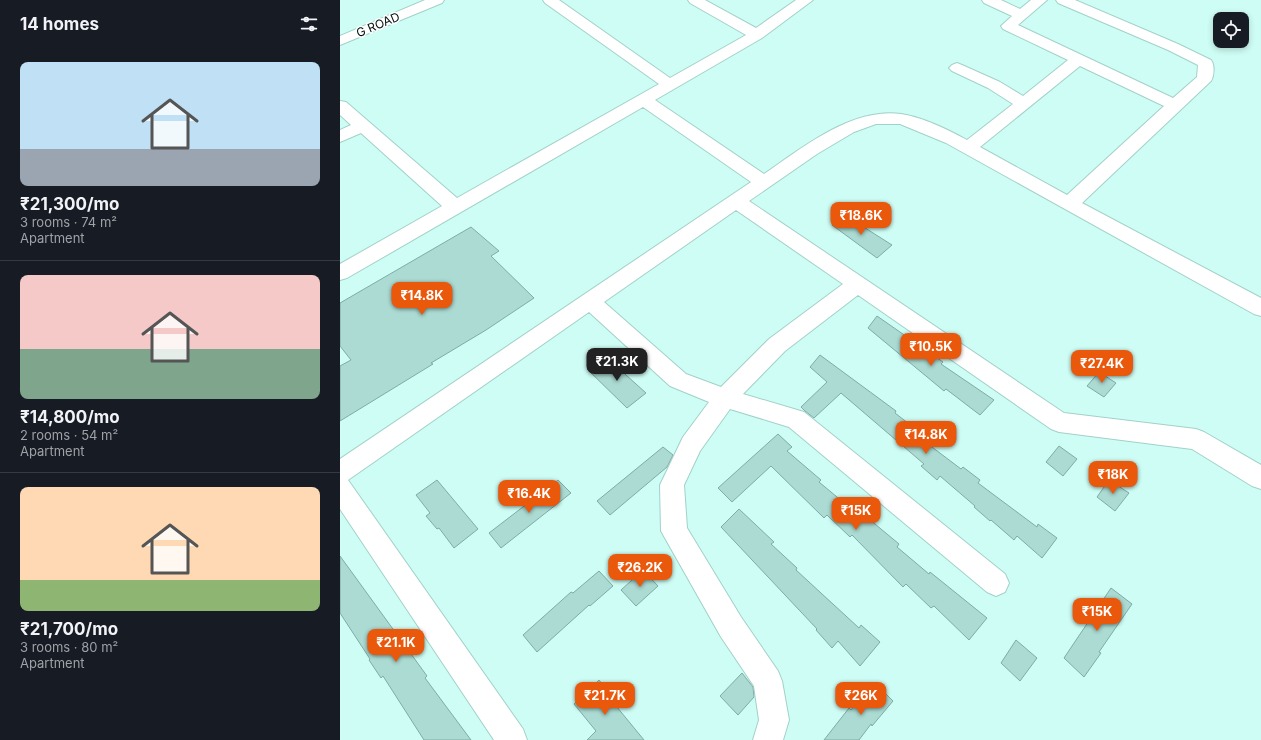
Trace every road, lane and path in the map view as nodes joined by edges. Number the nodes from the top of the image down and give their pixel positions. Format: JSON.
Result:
{"nodes":[{"id":1,"x":404,"y":0,"type":"edge"},
{"id":2,"x":437,"y":0,"type":"edge"},
{"id":3,"x":550,"y":0,"type":"edge"},
{"id":4,"x":695,"y":0,"type":"edge"},
{"id":5,"x":806,"y":0,"type":"edge"},
{"id":6,"x":990,"y":0,"type":"edge"},
{"id":7,"x":1040,"y":0,"type":"edge"},
{"id":8,"x":1063,"y":0,"type":"edge"},
{"id":9,"x":1022,"y":15,"type":"junction"},
{"id":10,"x":340,"y":27,"type":"edge"},
{"id":11,"x":757,"y":35,"type":"junction"},
{"id":12,"x":340,"y":41,"type":"edge"},
{"id":13,"x":1079,"y":59,"type":"junction"},
{"id":14,"x":957,"y":68,"type":"dead end"},
{"id":15,"x":670,"y":85,"type":"junction"},
{"id":16,"x":644,"y":100,"type":"junction"},
{"id":17,"x":1024,"y":104,"type":"junction"},
{"id":18,"x":1175,"y":105,"type":"junction"},
{"id":19,"x":340,"y":106,"type":"edge"},
{"id":20,"x":362,"y":126,"type":"junction"},
{"id":21,"x":340,"y":137,"type":"edge"},
{"id":22,"x":968,"y":148,"type":"junction"},
{"id":23,"x":763,"y":182,"type":"junction"},
{"id":24,"x":736,"y":201,"type":"junction"},
{"id":25,"x":1069,"y":204,"type":"junction"},
{"id":26,"x":455,"y":207,"type":"junction"},
{"id":27,"x":340,"y":273,"type":"edge"},
{"id":28,"x":858,"y":284,"type":"junction"},
{"id":29,"x":590,"y":301,"type":"junction"},
{"id":30,"x":1261,"y":308,"type":"edge"},
{"id":31,"x":725,"y":398,"type":"junction"},
{"id":32,"x":340,"y":472,"type":"edge"},
{"id":33,"x":1261,"y":478,"type":"edge"},
{"id":34,"x":340,"y":488,"type":"edge"},
{"id":35,"x":996,"y":584,"type":"dead end"},
{"id":36,"x":512,"y":740,"type":"edge"},
{"id":37,"x":768,"y":740,"type":"edge"}],
"edges":[{"from":1,"to":10,"type":"street","name":"G ROAD"},
{"from":2,"to":12,"type":"street","name":"G ROAD"},
{"from":3,"to":15,"type":"street"},
{"from":4,"to":11,"type":"street"},
{"from":5,"to":11,"type":"street"},
{"from":6,"to":9,"type":"street"},
{"from":7,"to":9,"type":"street"},
{"from":8,"to":18,"type":"street"},
{"from":9,"to":13,"type":"street"},
{"from":11,"to":15,"type":"street"},
{"from":13,"to":17,"type":"street"},
{"from":13,"to":18,"type":"street"},
{"from":14,"to":17,"type":"street"},
{"from":15,"to":16,"type":"street"},
{"from":16,"to":23,"type":"street"},
{"from":16,"to":26,"type":"street"},
{"from":17,"to":22,"type":"street"},
{"from":18,"to":25,"type":"street"},
{"from":19,"to":20,"type":"street"},
{"from":20,"to":21,"type":"street"},
{"from":20,"to":26,"type":"street"},
{"from":22,"to":23,"type":"street"},
{"from":22,"to":25,"type":"street"},
{"from":23,"to":24,"type":"street"},
{"from":24,"to":28,"type":"street"},
{"from":24,"to":29,"type":"street"},
{"from":25,"to":30,"type":"street"},
{"from":26,"to":27,"type":"street"},
{"from":28,"to":31,"type":"street"},
{"from":28,"to":33,"type":"street"},
{"from":29,"to":31,"type":"street"},
{"from":29,"to":32,"type":"street"},
{"from":31,"to":35,"type":"street"},
{"from":31,"to":37,"type":"street"},
{"from":34,"to":36,"type":"street"}]}
